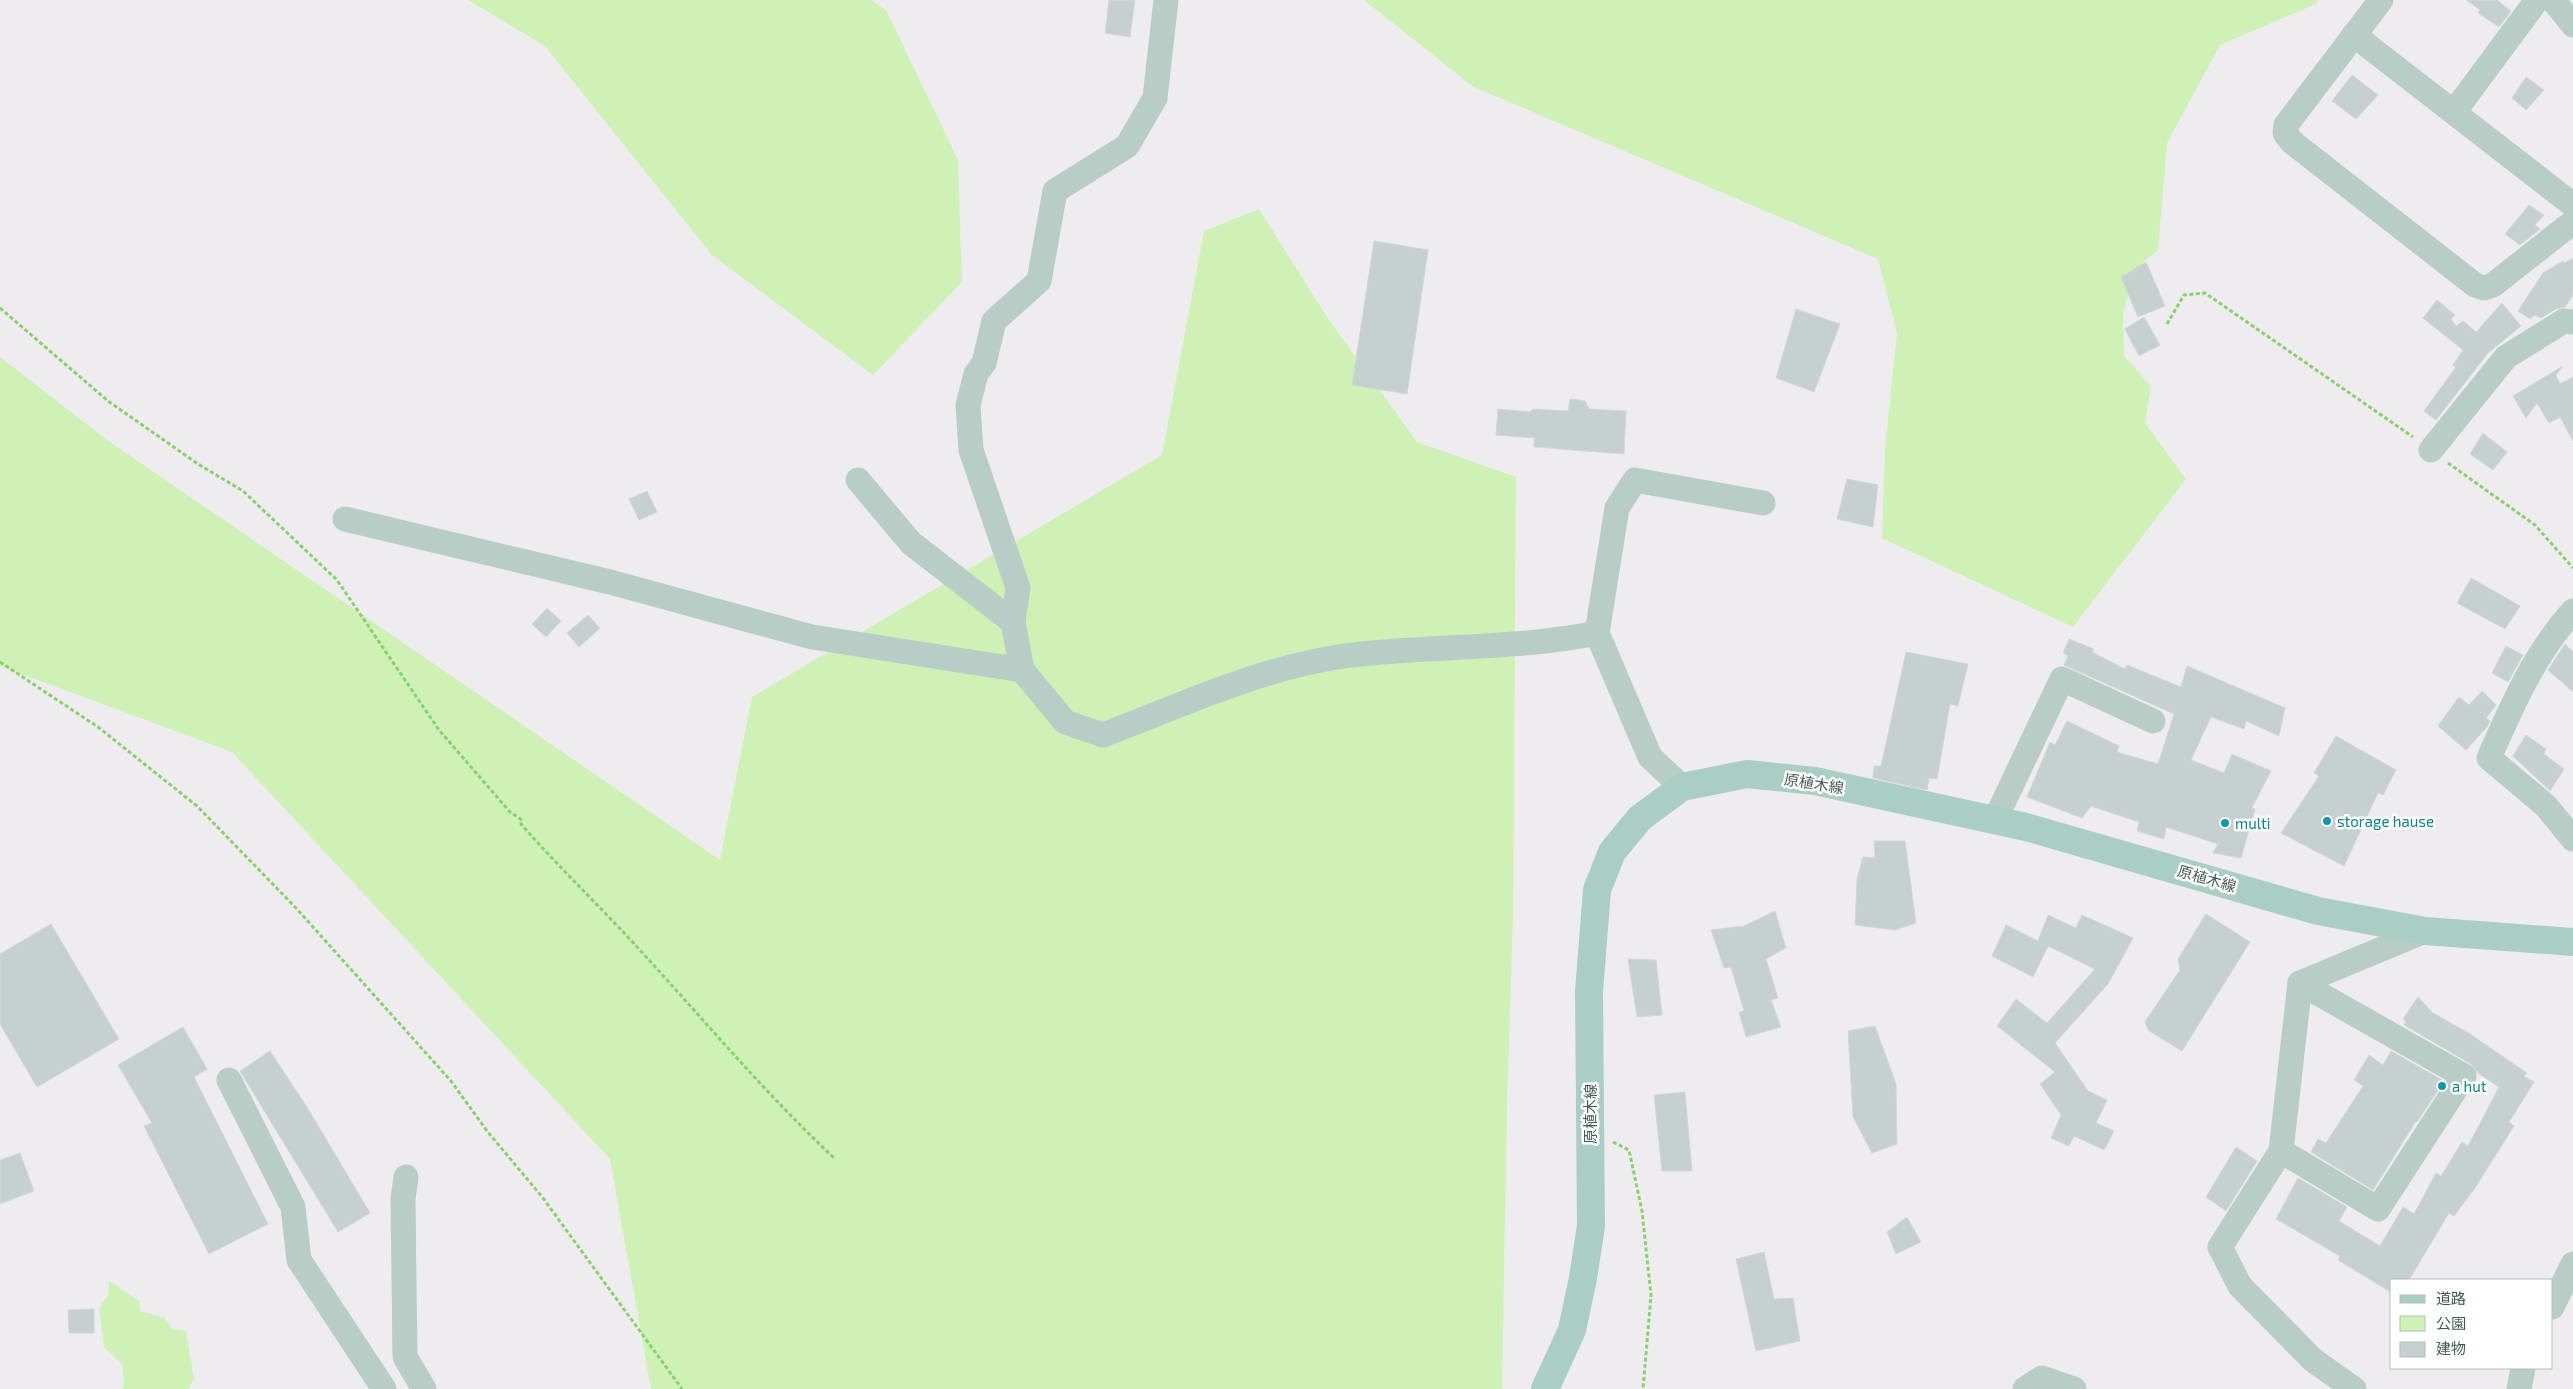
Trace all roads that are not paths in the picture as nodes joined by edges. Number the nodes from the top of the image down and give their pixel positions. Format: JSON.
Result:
{"nodes":[{"id":1,"x":1166,"y":0,"type":"edge"},
{"id":2,"x":2381,"y":0,"type":"edge"},
{"id":3,"x":2537,"y":0,"type":"edge"},
{"id":4,"x":2553,"y":0,"type":"edge"},
{"id":5,"x":2573,"y":25,"type":"edge"},
{"id":6,"x":2354,"y":35,"type":"junction"},
{"id":7,"x":2454,"y":112,"type":"junction"},
{"id":8,"x":2573,"y":204,"type":"edge"},
{"id":9,"x":2573,"y":222,"type":"edge"},
{"id":10,"x":2573,"y":322,"type":"edge"},
{"id":11,"x":2431,"y":450,"type":"road end"},
{"id":12,"x":858,"y":480,"type":"dead end"},
{"id":13,"x":1763,"y":503,"type":"dead end"},
{"id":14,"x":345,"y":519,"type":"dead end"},
{"id":15,"x":2573,"y":611,"type":"edge"},
{"id":16,"x":1013,"y":622,"type":"junction"},
{"id":17,"x":1597,"y":633,"type":"junction"},
{"id":18,"x":1022,"y":670,"type":"junction"},
{"id":19,"x":2153,"y":720,"type":"dead end"},
{"id":20,"x":1682,"y":787,"type":"junction"},
{"id":21,"x":1995,"y":820,"type":"junction"},
{"id":22,"x":2573,"y":839,"type":"edge"},
{"id":23,"x":2425,"y":931,"type":"junction"},
{"id":24,"x":2573,"y":942,"type":"edge"},
{"id":25,"x":2300,"y":984,"type":"junction"},
{"id":26,"x":229,"y":1080,"type":"dead end"},
{"id":27,"x":2281,"y":1151,"type":"junction"},
{"id":28,"x":406,"y":1177,"type":"dead end"},
{"id":29,"x":2573,"y":1264,"type":"edge"},
{"id":30,"x":2553,"y":1305,"type":"edge"},
{"id":31,"x":2523,"y":1369,"type":"edge"},
{"id":32,"x":384,"y":1389,"type":"edge"},
{"id":33,"x":424,"y":1389,"type":"edge"},
{"id":34,"x":1546,"y":1389,"type":"edge"},
{"id":35,"x":2025,"y":1389,"type":"edge"},
{"id":36,"x":2074,"y":1389,"type":"edge"},
{"id":37,"x":2354,"y":1389,"type":"edge"},
{"id":38,"x":2519,"y":1389,"type":"edge"}],
"edges":[{"from":1,"to":16,"type":"street"},
{"from":2,"to":6,"type":"street"},
{"from":3,"to":7,"type":"street"},
{"from":4,"to":5,"type":"street"},
{"from":6,"to":7,"type":"street"},
{"from":6,"to":9,"type":"street"},
{"from":7,"to":8,"type":"street"},
{"from":10,"to":11,"type":"street"},
{"from":12,"to":16,"type":"street"},
{"from":13,"to":17,"type":"street"},
{"from":14,"to":18,"type":"street"},
{"from":15,"to":22,"type":"street"},
{"from":16,"to":18,"type":"street"},
{"from":17,"to":18,"type":"street"},
{"from":17,"to":20,"type":"street"},
{"from":19,"to":21,"type":"street"},
{"from":20,"to":21,"type":"main road","name":"原植木線"},
{"from":20,"to":34,"type":"main road","name":"原植木線"},
{"from":21,"to":23,"type":"main road","name":"原植木線"},
{"from":23,"to":24,"type":"main road","name":"原植木線"},
{"from":23,"to":25,"type":"street"},
{"from":25,"to":27,"type":"street"},
{"from":25,"to":27,"type":"street"},
{"from":26,"to":32,"type":"street"},
{"from":27,"to":37,"type":"street"},
{"from":28,"to":33,"type":"street"},
{"from":29,"to":30,"type":"street"},
{"from":31,"to":38,"type":"street"},
{"from":35,"to":36,"type":"street"}]}
